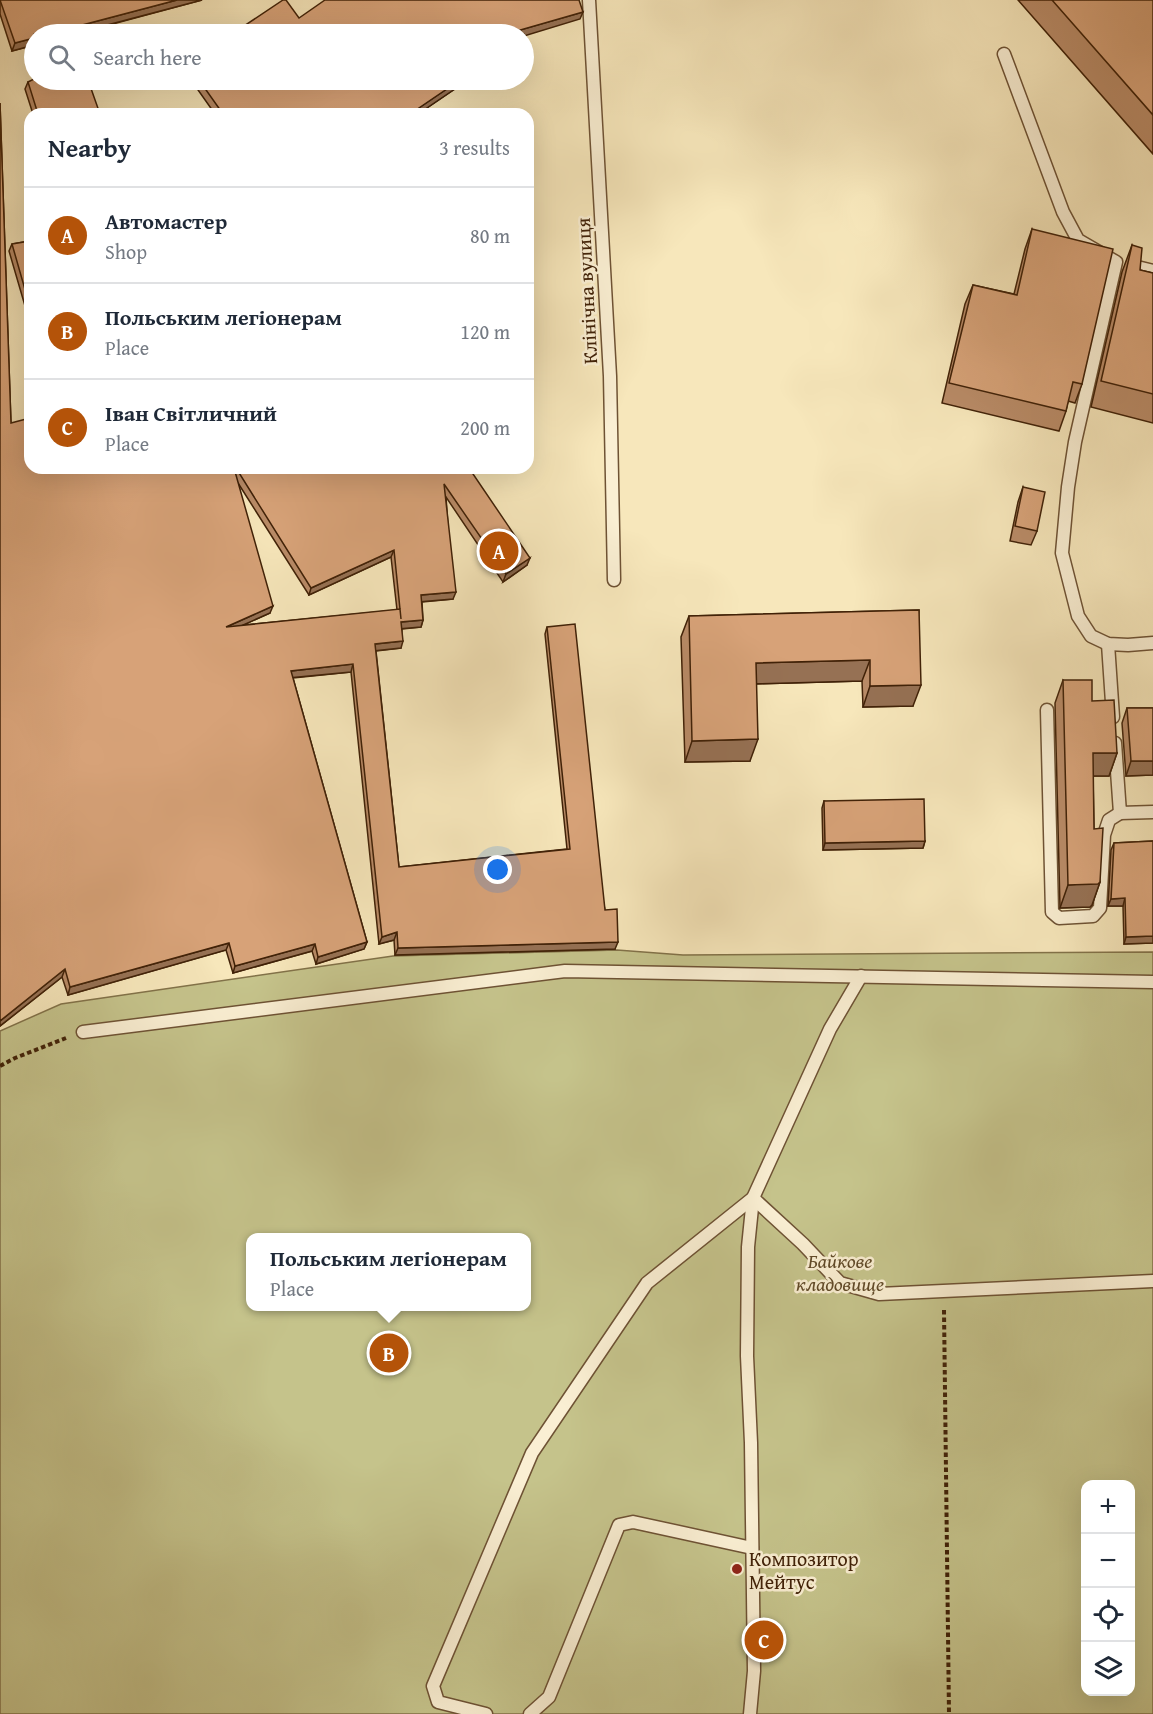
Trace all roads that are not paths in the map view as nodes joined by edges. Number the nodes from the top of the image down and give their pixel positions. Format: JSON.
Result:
{"nodes":[{"id":1,"x":589,"y":0,"type":"edge"},
{"id":2,"x":1004,"y":54,"type":"dead end"},
{"id":3,"x":1133,"y":266,"type":"edge"},
{"id":4,"x":1153,"y":271,"type":"edge"},
{"id":5,"x":614,"y":580,"type":"dead end"},
{"id":6,"x":1153,"y":643,"type":"edge"},
{"id":7,"x":1108,"y":644,"type":"junction"},
{"id":8,"x":1047,"y":710,"type":"dead end"},
{"id":9,"x":1153,"y":812,"type":"edge"},
{"id":10,"x":1120,"y":813,"type":"junction"},
{"id":11,"x":861,"y":976,"type":"junction"},
{"id":12,"x":1153,"y":981,"type":"edge"},
{"id":13,"x":83,"y":1032,"type":"road end"},
{"id":14,"x":753,"y":1198,"type":"junction"},
{"id":15,"x":1153,"y":1281,"type":"edge"},
{"id":16,"x":752,"y":1548,"type":"junction"},
{"id":17,"x":486,"y":1714,"type":"edge"},
{"id":18,"x":530,"y":1714,"type":"edge"},
{"id":19,"x":750,"y":1714,"type":"edge"}],
"edges":[{"from":1,"to":5,"type":"lane","name":"Клінічна вулиця"},
{"from":2,"to":7,"type":"lane"},
{"from":3,"to":4,"type":"lane"},
{"from":6,"to":7,"type":"lane"},
{"from":7,"to":10,"type":"lane"},
{"from":8,"to":10,"type":"lane"},
{"from":9,"to":10,"type":"lane"},
{"from":11,"to":12,"type":"lane"},
{"from":11,"to":13,"type":"lane"},
{"from":11,"to":14,"type":"lane"},
{"from":14,"to":15,"type":"lane"},
{"from":14,"to":16,"type":"lane"},
{"from":14,"to":17,"type":"lane"},
{"from":16,"to":18,"type":"lane"},
{"from":16,"to":19,"type":"lane"}]}
